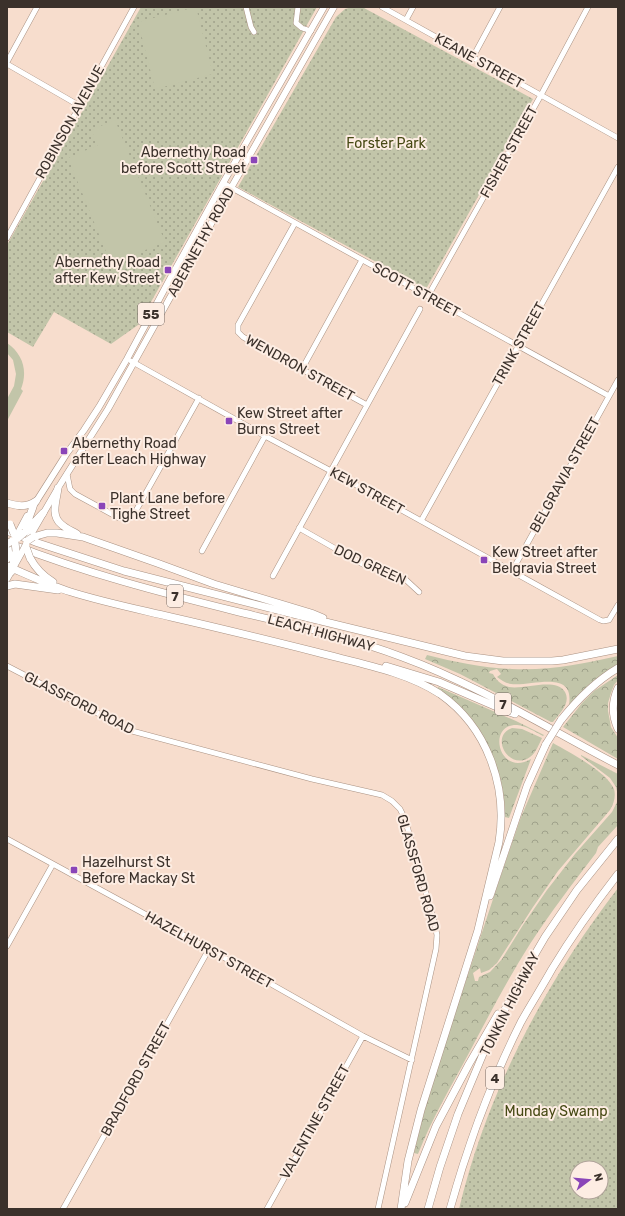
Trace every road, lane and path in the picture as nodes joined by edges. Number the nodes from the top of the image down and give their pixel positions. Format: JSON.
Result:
{"nodes":[{"id":1,"x":37,"y":7,"type":"edge"},
{"id":2,"x":134,"y":7,"type":"edge"},
{"id":3,"x":246,"y":7,"type":"edge"},
{"id":4,"x":298,"y":7,"type":"edge"},
{"id":5,"x":324,"y":7,"type":"edge"},
{"id":6,"x":334,"y":7,"type":"edge"},
{"id":7,"x":382,"y":7,"type":"edge"},
{"id":8,"x":413,"y":7,"type":"edge"},
{"id":9,"x":500,"y":7,"type":"edge"},
{"id":10,"x":588,"y":7,"type":"edge"},
{"id":11,"x":406,"y":20,"type":"junction"},
{"id":12,"x":311,"y":31,"type":"junction"},
{"id":13,"x":254,"y":32,"type":"dead end"},
{"id":14,"x":473,"y":57,"type":"junction"},
{"id":15,"x":7,"y":63,"type":"edge"},
{"id":16,"x":541,"y":95,"type":"junction"},
{"id":17,"x":80,"y":106,"type":"junction"},
{"id":18,"x":618,"y":138,"type":"edge"},
{"id":19,"x":618,"y":167,"type":"edge"},
{"id":20,"x":223,"y":183,"type":"junction"},
{"id":21,"x":231,"y":188,"type":"junction"},
{"id":22,"x":296,"y":223,"type":"junction"},
{"id":23,"x":7,"y":238,"type":"edge"},
{"id":24,"x":362,"y":260,"type":"junction"},
{"id":25,"x":428,"y":296,"type":"junction"},
{"id":26,"x":420,"y":309,"type":"dead end"},
{"id":27,"x":518,"y":346,"type":"junction"},
{"id":28,"x":127,"y":359,"type":"junction"},
{"id":29,"x":134,"y":363,"type":"junction"},
{"id":30,"x":302,"y":369,"type":"junction"},
{"id":31,"x":618,"y":380,"type":"edge"},
{"id":32,"x":609,"y":396,"type":"junction"},
{"id":33,"x":198,"y":398,"type":"junction"},
{"id":34,"x":367,"y":405,"type":"junction"},
{"id":35,"x":265,"y":436,"type":"junction"},
{"id":36,"x":331,"y":471,"type":"junction"},
{"id":37,"x":67,"y":474,"type":"junction"},
{"id":38,"x":58,"y":488,"type":"junction"},
{"id":39,"x":7,"y":503,"type":"edge"},
{"id":40,"x":34,"y":504,"type":"junction"},
{"id":41,"x":43,"y":513,"type":"joint"},
{"id":42,"x":421,"y":521,"type":"junction"},
{"id":43,"x":8,"y":524,"type":"edge"},
{"id":44,"x":299,"y":528,"type":"junction"},
{"id":45,"x":28,"y":531,"type":"junction"},
{"id":46,"x":83,"y":537,"type":"junction"},
{"id":47,"x":26,"y":542,"type":"junction"},
{"id":48,"x":13,"y":547,"type":"edge"},
{"id":49,"x":202,"y":550,"type":"dead end"},
{"id":50,"x":7,"y":559,"type":"edge"},
{"id":51,"x":10,"y":571,"type":"edge"},
{"id":52,"x":512,"y":571,"type":"junction"},
{"id":53,"x":273,"y":576,"type":"dead end"},
{"id":54,"x":7,"y":586,"type":"edge"},
{"id":55,"x":70,"y":592,"type":"junction"},
{"id":56,"x":419,"y":592,"type":"dead end"},
{"id":57,"x":618,"y":605,"type":"edge"},
{"id":58,"x":344,"y":626,"type":"junction"},
{"id":59,"x":618,"y":648,"type":"edge"},
{"id":60,"x":318,"y":653,"type":"junction"},
{"id":61,"x":7,"y":666,"type":"edge"},
{"id":62,"x":618,"y":668,"type":"edge"},
{"id":63,"x":618,"y":688,"type":"edge"},
{"id":64,"x":534,"y":720,"type":"junction"},
{"id":65,"x":618,"y":729,"type":"edge"},
{"id":66,"x":618,"y":765,"type":"edge"},
{"id":67,"x":7,"y":839,"type":"edge"},
{"id":68,"x":618,"y":839,"type":"edge"},
{"id":69,"x":53,"y":864,"type":"junction"},
{"id":70,"x":618,"y":874,"type":"edge"},
{"id":71,"x":477,"y":934,"type":"junction"},
{"id":72,"x":7,"y":946,"type":"edge"},
{"id":73,"x":209,"y":949,"type":"junction"},
{"id":74,"x":516,"y":985,"type":"junction"},
{"id":75,"x":363,"y":1036,"type":"junction"},
{"id":76,"x":412,"y":1060,"type":"junction"},
{"id":77,"x":63,"y":1209,"type":"edge"},
{"id":78,"x":267,"y":1209,"type":"edge"},
{"id":79,"x":378,"y":1209,"type":"edge"},
{"id":80,"x":402,"y":1209,"type":"edge"},
{"id":81,"x":428,"y":1209,"type":"edge"},
{"id":82,"x":450,"y":1209,"type":"edge"}],
"edges":[{"from":1,"to":15,"type":"street"},
{"from":2,"to":17,"type":"street","name":"ROBINSON AVENUE"},
{"from":3,"to":13,"type":"street"},
{"from":4,"to":12,"type":"street"},
{"from":5,"to":12,"type":"main road","name":"ABERNETHY ROAD","number":"55"},
{"from":6,"to":21,"type":"main road","name":"ABERNETHY ROAD","number":"55"},
{"from":7,"to":11,"type":"street","name":"KEANE STREET"},
{"from":8,"to":11,"type":"street"},
{"from":9,"to":14,"type":"street"},
{"from":10,"to":16,"type":"street","name":"FISHER STREET"},
{"from":11,"to":14,"type":"street","name":"KEANE STREET"},
{"from":12,"to":20,"type":"main road","name":"ABERNETHY ROAD","number":"55"},
{"from":14,"to":16,"type":"street","name":"KEANE STREET"},
{"from":15,"to":17,"type":"street"},
{"from":16,"to":18,"type":"street","name":"KEANE STREET"},
{"from":16,"to":25,"type":"street","name":"FISHER STREET"},
{"from":17,"to":23,"type":"street","name":"ROBINSON AVENUE"},
{"from":19,"to":27,"type":"street","name":"TRINK STREET"},
{"from":20,"to":21,"type":"street","name":"SCOTT STREET"},
{"from":20,"to":28,"type":"main road","name":"ABERNETHY ROAD","number":"55"},
{"from":21,"to":22,"type":"street","name":"SCOTT STREET"},
{"from":21,"to":29,"type":"main road","name":"ABERNETHY ROAD","number":"55"},
{"from":22,"to":24,"type":"street","name":"SCOTT STREET"},
{"from":22,"to":30,"type":"street","name":"WENDRON STREET"},
{"from":24,"to":25,"type":"street","name":"SCOTT STREET"},
{"from":24,"to":30,"type":"street"},
{"from":25,"to":27,"type":"street","name":"SCOTT STREET"},
{"from":26,"to":34,"type":"street"},
{"from":27,"to":32,"type":"street","name":"SCOTT STREET"},
{"from":27,"to":42,"type":"street","name":"TRINK STREET"},
{"from":28,"to":29,"type":"street","name":"KEW STREET"},
{"from":28,"to":40,"type":"main road","name":"ABERNETHY ROAD","number":"55"},
{"from":29,"to":33,"type":"street","name":"KEW STREET"},
{"from":29,"to":37,"type":"main road","name":"ABERNETHY ROAD","number":"55"},
{"from":30,"to":34,"type":"street","name":"WENDRON STREET"},
{"from":31,"to":32,"type":"street","name":"BELGRAVIA STREET"},
{"from":32,"to":52,"type":"street","name":"BELGRAVIA STREET"},
{"from":33,"to":35,"type":"street","name":"KEW STREET"},
{"from":33,"to":37,"type":"street"},
{"from":34,"to":36,"type":"street"},
{"from":35,"to":36,"type":"street","name":"KEW STREET"},
{"from":35,"to":49,"type":"street"},
{"from":36,"to":42,"type":"street","name":"KEW STREET"},
{"from":36,"to":44,"type":"street"},
{"from":37,"to":38,"type":"main road","name":"ABERNETHY ROAD","number":"55"},
{"from":38,"to":41,"type":"main road","name":"ABERNETHY ROAD","number":"55"},
{"from":38,"to":46,"type":"highway","number":"7"},
{"from":39,"to":40,"type":"highway"},
{"from":40,"to":45,"type":"highway"},
{"from":41,"to":45,"type":"highway","number":"7"},
{"from":42,"to":52,"type":"street","name":"KEW STREET"},
{"from":43,"to":48,"type":"highway","bridge":true},
{"from":43,"to":58,"type":"highway","name":"LEACH HIGHWAY","number":"7"},
{"from":44,"to":53,"type":"street"},
{"from":44,"to":56,"type":"street","name":"DOD GREEN"},
{"from":45,"to":46,"type":"highway","number":"7"},
{"from":45,"to":47,"type":"highway","number":"7","bridge":true},
{"from":45,"to":47,"type":"highway","bridge":true},
{"from":45,"to":48,"type":"highway","number":"7","bridge":true},
{"from":46,"to":58,"type":"highway","number":"7"},
{"from":47,"to":48,"type":"highway","number":"7","bridge":true},
{"from":47,"to":55,"type":"highway","bridge":true},
{"from":48,"to":50,"type":"highway","number":"7"},
{"from":48,"to":51,"type":"highway"},
{"from":48,"to":64,"type":"highway","name":"LEACH HIGHWAY","number":"7"},
{"from":51,"to":55,"type":"highway"},
{"from":52,"to":57,"type":"street","name":"KEW STREET"},
{"from":54,"to":55,"type":"highway"},
{"from":55,"to":60,"type":"highway"},
{"from":58,"to":59,"type":"highway","name":"LEACH HIGHWAY","number":"7"},
{"from":60,"to":64,"type":"highway"},
{"from":60,"to":71,"type":"highway"},
{"from":61,"to":76,"type":"street","name":"GLASSFORD ROAD"},
{"from":62,"to":71,"type":"highway","bridge":true},
{"from":63,"to":65,"type":"highway"},
{"from":64,"to":66,"type":"highway","name":"LEACH HIGHWAY","number":"7"},
{"from":67,"to":69,"type":"street","name":"HAZELHURST STREET"},
{"from":68,"to":74,"type":"highway","name":"TONKIN HIGHWAY","number":"4"},
{"from":69,"to":72,"type":"street"},
{"from":69,"to":73,"type":"street","name":"HAZELHURST STREET"},
{"from":70,"to":82,"type":"highway","name":"TONKIN HIGHWAY","number":"4"},
{"from":71,"to":80,"type":"highway"},
{"from":73,"to":75,"type":"street","name":"HAZELHURST STREET"},
{"from":73,"to":77,"type":"street","name":"BRADFORD STREET"},
{"from":74,"to":80,"type":"highway"},
{"from":74,"to":81,"type":"highway","name":"TONKIN HIGHWAY","number":"4"},
{"from":75,"to":76,"type":"street","name":"HAZELHURST STREET"},
{"from":75,"to":78,"type":"street","name":"VALENTINE STREET"},
{"from":76,"to":79,"type":"street","name":"GLASSFORD ROAD"}]}
